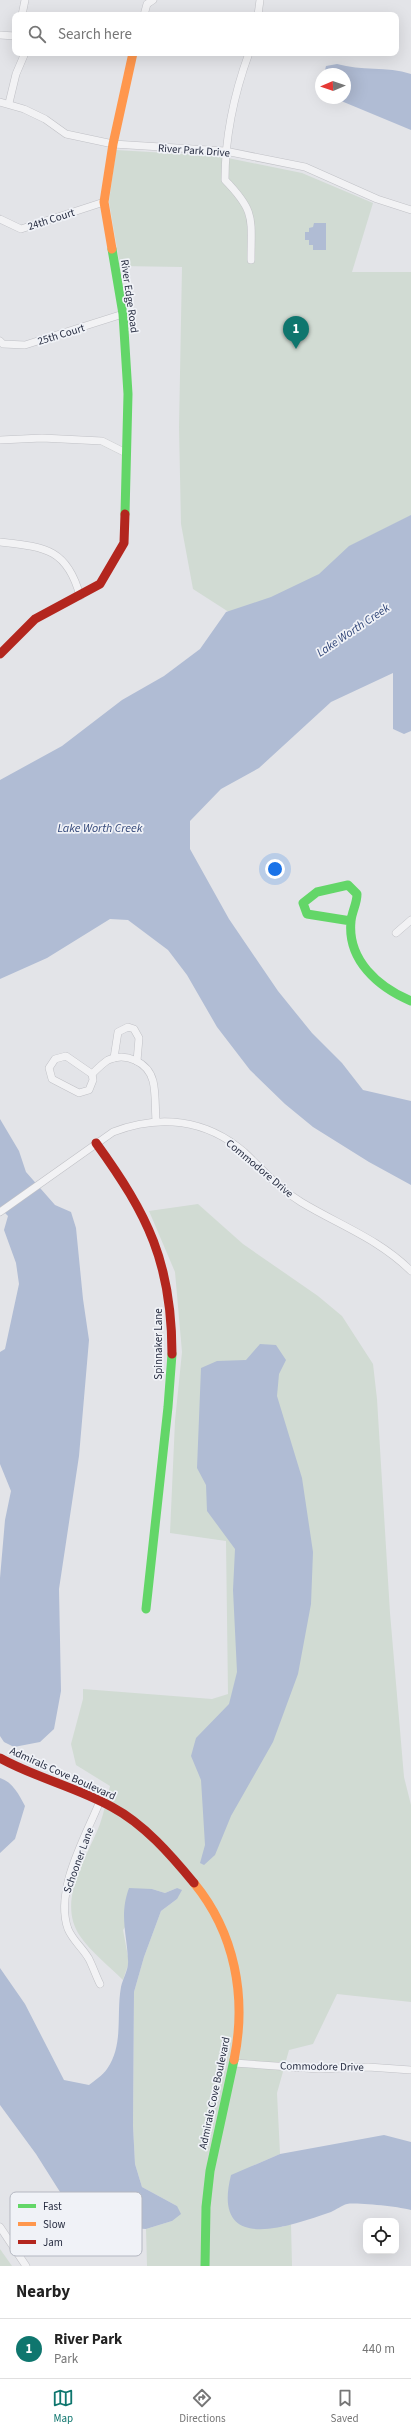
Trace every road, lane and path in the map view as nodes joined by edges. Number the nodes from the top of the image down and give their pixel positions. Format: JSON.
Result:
{"nodes":[{"id":1,"x":25,"y":0,"type":"edge"},
{"id":2,"x":153,"y":0,"type":"edge"},
{"id":3,"x":260,"y":0,"type":"edge"},
{"id":4,"x":23,"y":12,"type":"edge"},
{"id":5,"x":145,"y":12,"type":"edge"},
{"id":6,"x":258,"y":12,"type":"edge"},
{"id":7,"x":0,"y":35,"type":"edge"},
{"id":8,"x":12,"y":36,"type":"edge"},
{"id":9,"x":24,"y":56,"type":"edge"},
{"id":10,"x":132,"y":56,"type":"edge"},
{"id":11,"x":248,"y":56,"type":"edge"},
{"id":12,"x":0,"y":102,"type":"edge"},
{"id":13,"x":9,"y":103,"type":"junction"},
{"id":14,"x":113,"y":144,"type":"junction"},
{"id":15,"x":225,"y":151,"type":"junction"},
{"id":16,"x":104,"y":202,"type":"junction"},
{"id":17,"x":411,"y":210,"type":"edge"},
{"id":18,"x":0,"y":219,"type":"edge"},
{"id":19,"x":251,"y":260,"type":"dead end"},
{"id":20,"x":123,"y":314,"type":"junction"},
{"id":21,"x":0,"y":341,"type":"edge"},
{"id":22,"x":0,"y":440,"type":"edge"},
{"id":23,"x":126,"y":453,"type":"junction"},
{"id":24,"x":0,"y":542,"type":"edge"},
{"id":25,"x":80,"y":596,"type":"junction"},
{"id":26,"x":0,"y":654,"type":"edge"},
{"id":27,"x":411,"y":920,"type":"edge"},
{"id":28,"x":351,"y":921,"type":"junction"},
{"id":29,"x":396,"y":933,"type":"dead end"},
{"id":30,"x":411,"y":1001,"type":"edge"},
{"id":31,"x":114,"y":1058,"type":"junction"},
{"id":32,"x":137,"y":1061,"type":"junction"},
{"id":33,"x":92,"y":1074,"type":"junction"},
{"id":34,"x":156,"y":1121,"type":"junction"},
{"id":35,"x":96,"y":1143,"type":"junction"},
{"id":36,"x":0,"y":1212,"type":"edge"},
{"id":37,"x":411,"y":1271,"type":"edge"},
{"id":38,"x":146,"y":1610,"type":"dead end"},
{"id":39,"x":0,"y":1758,"type":"edge"},
{"id":40,"x":100,"y":1801,"type":"junction"},
{"id":41,"x":100,"y":1984,"type":"dead end"},
{"id":42,"x":234,"y":2063,"type":"junction"},
{"id":43,"x":411,"y":2070,"type":"edge"},
{"id":44,"x":0,"y":2227,"type":"edge"},
{"id":45,"x":10,"y":2242,"type":"edge"},
{"id":46,"x":19,"y":2256,"type":"edge"},
{"id":47,"x":26,"y":2266,"type":"edge"},
{"id":48,"x":205,"y":2266,"type":"edge"}],
"edges":[{"from":1,"to":4,"type":"street"},
{"from":2,"to":5,"type":"street"},
{"from":3,"to":6,"type":"street"},
{"from":7,"to":8,"type":"street"},
{"from":9,"to":13,"type":"street"},
{"from":10,"to":14,"type":"street","name":"River Edge Road"},
{"from":11,"to":15,"type":"street"},
{"from":12,"to":13,"type":"street","name":"River Park Drive"},
{"from":13,"to":14,"type":"street","name":"River Park Drive"},
{"from":14,"to":15,"type":"street","name":"River Park Drive"},
{"from":14,"to":16,"type":"street","name":"River Edge Road"},
{"from":15,"to":17,"type":"street","name":"River Park Drive"},
{"from":15,"to":19,"type":"street"},
{"from":16,"to":18,"type":"street","name":"24th Court"},
{"from":16,"to":20,"type":"street","name":"River Edge Road"},
{"from":20,"to":21,"type":"street","name":"25th Court"},
{"from":20,"to":23,"type":"street","name":"River Edge Road"},
{"from":22,"to":23,"type":"street"},
{"from":23,"to":25,"type":"street","name":"River Edge Road"},
{"from":24,"to":25,"type":"street"},
{"from":25,"to":26,"type":"street","name":"River Edge Road"},
{"from":27,"to":29,"type":"street"},
{"from":28,"to":28,"type":"street"},
{"from":28,"to":30,"type":"street"},
{"from":31,"to":32,"type":"street"},
{"from":31,"to":32,"type":"street"},
{"from":31,"to":33,"type":"street"},
{"from":32,"to":34,"type":"street"},
{"from":33,"to":33,"type":"street"},
{"from":34,"to":35,"type":"street","name":"Commodore Drive"},
{"from":34,"to":37,"type":"street","name":"Commodore Drive"},
{"from":35,"to":36,"type":"street"},
{"from":35,"to":38,"type":"street","name":"Spinnaker Lane"},
{"from":39,"to":40,"type":"street","name":"Admirals Cove Boulevard"},
{"from":40,"to":41,"type":"street","name":"Schooner Lane"},
{"from":40,"to":42,"type":"street","name":"Admirals Cove Boulevard"},
{"from":42,"to":43,"type":"street","name":"Commodore Drive"},
{"from":42,"to":48,"type":"street","name":"Admirals Cove Boulevard"},
{"from":44,"to":45,"type":"street"},
{"from":46,"to":47,"type":"street"}]}
